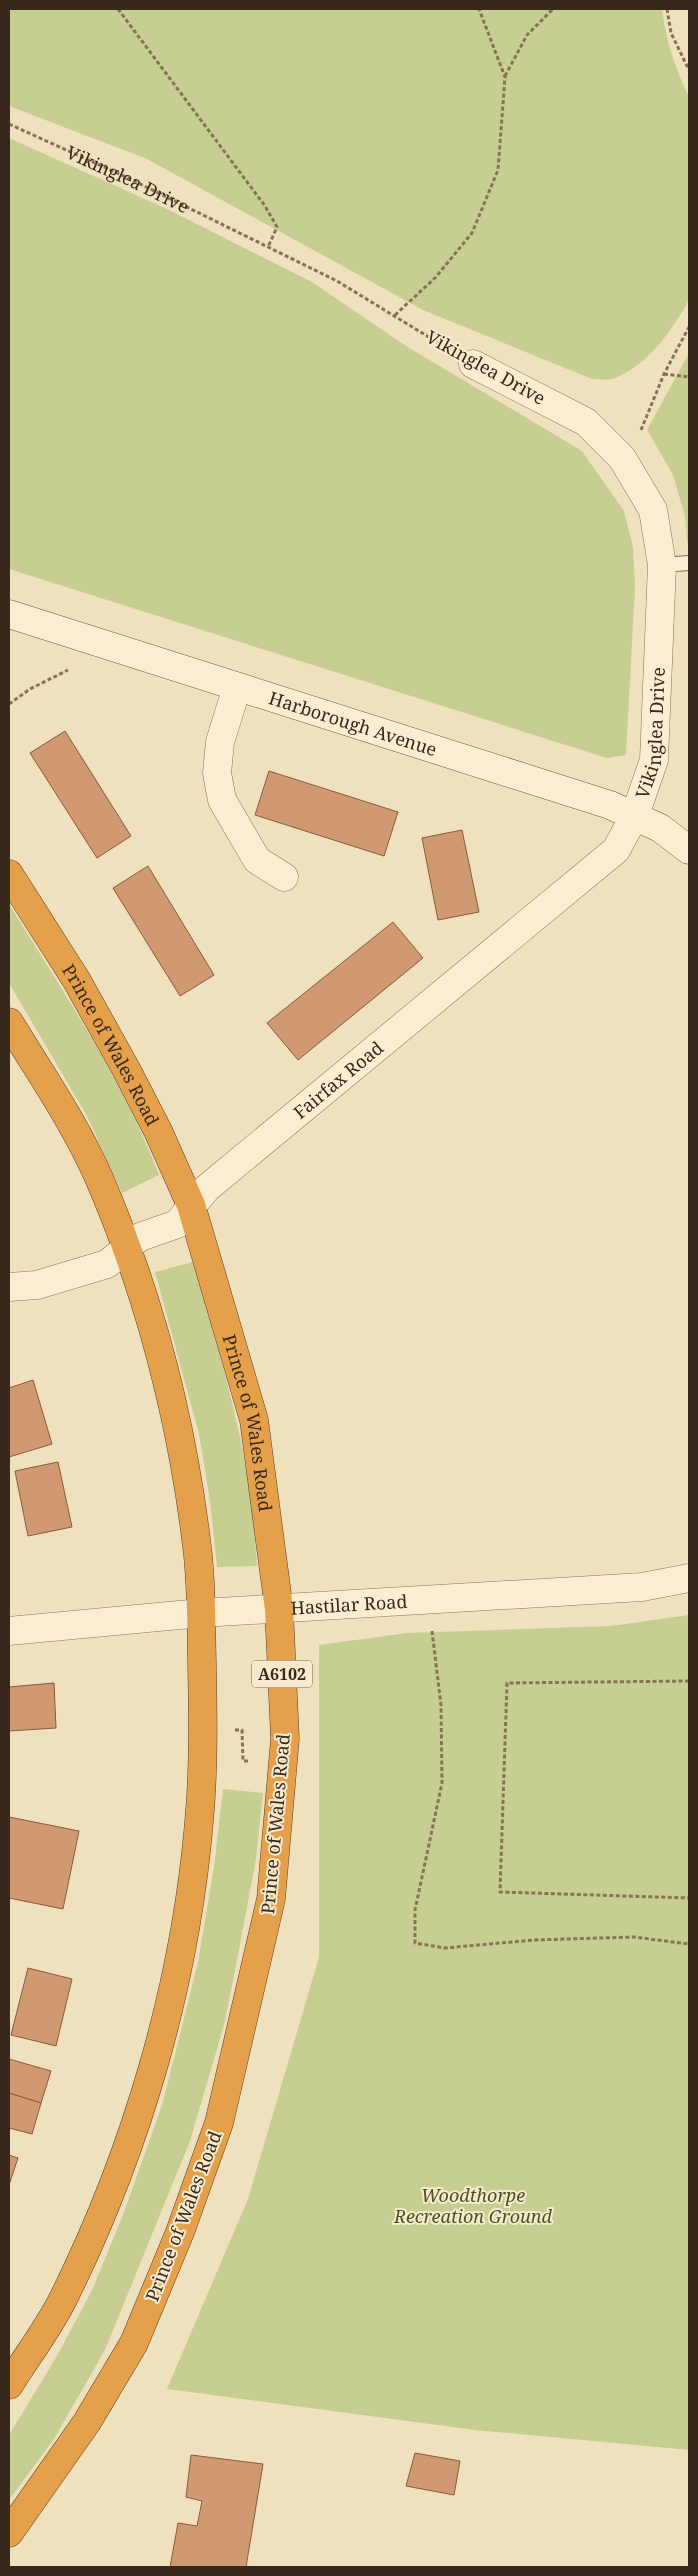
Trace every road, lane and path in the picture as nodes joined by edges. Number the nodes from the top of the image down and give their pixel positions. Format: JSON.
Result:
{"nodes":[{"id":1,"x":118,"y":9,"type":"edge"},
{"id":2,"x":479,"y":9,"type":"edge"},
{"id":3,"x":553,"y":9,"type":"edge"},
{"id":4,"x":667,"y":9,"type":"edge"},
{"id":5,"x":689,"y":70,"type":"edge"},
{"id":6,"x":505,"y":77,"type":"junction"},
{"id":7,"x":9,"y":124,"type":"edge"},
{"id":8,"x":268,"y":247,"type":"junction"},
{"id":9,"x":395,"y":315,"type":"junction"},
{"id":10,"x":689,"y":327,"type":"edge"},
{"id":11,"x":474,"y":364,"type":"joint"},
{"id":12,"x":664,"y":374,"type":"junction"},
{"id":13,"x":689,"y":377,"type":"edge"},
{"id":14,"x":625,"y":463,"type":"junction"},
{"id":15,"x":689,"y":563,"type":"edge"},
{"id":16,"x":662,"y":565,"type":"junction"},
{"id":17,"x":9,"y":614,"type":"edge"},
{"id":18,"x":68,"y":670,"type":"dead end"},
{"id":19,"x":237,"y":687,"type":"junction"},
{"id":20,"x":9,"y":704,"type":"edge"},
{"id":21,"x":635,"y":816,"type":"junction"},
{"id":22,"x":689,"y":850,"type":"edge"},
{"id":23,"x":9,"y":874,"type":"edge"},
{"id":24,"x":284,"y":876,"type":"dead end"},
{"id":25,"x":9,"y":1022,"type":"edge"},
{"id":26,"x":191,"y":1205,"type":"junction"},
{"id":27,"x":125,"y":1248,"type":"junction"},
{"id":28,"x":9,"y":1287,"type":"edge"},
{"id":29,"x":689,"y":1578,"type":"edge"},
{"id":30,"x":279,"y":1609,"type":"junction"},
{"id":31,"x":200,"y":1614,"type":"junction"},
{"id":32,"x":432,"y":1628,"type":"dead end"},
{"id":33,"x":9,"y":1631,"type":"edge"},
{"id":34,"x":689,"y":1681,"type":"edge"},
{"id":35,"x":228,"y":1730,"type":"dead end"},
{"id":36,"x":256,"y":1761,"type":"dead end"},
{"id":37,"x":689,"y":1898,"type":"edge"},
{"id":38,"x":689,"y":1944,"type":"edge"},
{"id":39,"x":9,"y":2384,"type":"edge"},
{"id":40,"x":9,"y":2533,"type":"edge"}],
"edges":[{"from":1,"to":8,"type":"path"},
{"from":2,"to":6,"type":"path"},
{"from":3,"to":6,"type":"path"},
{"from":4,"to":5,"type":"path"},
{"from":6,"to":9,"type":"path"},
{"from":7,"to":8,"type":"path","name":"Vikinglea Drive"},
{"from":8,"to":9,"type":"path","name":"Vikinglea Drive"},
{"from":9,"to":11,"type":"path","name":"Vikinglea Drive"},
{"from":10,"to":12,"type":"path"},
{"from":11,"to":14,"type":"street","name":"Vikinglea Drive"},
{"from":12,"to":13,"type":"path"},
{"from":12,"to":14,"type":"path"},
{"from":14,"to":16,"type":"street","name":"Vikinglea Drive"},
{"from":15,"to":16,"type":"lane"},
{"from":16,"to":21,"type":"street","name":"Vikinglea Drive"},
{"from":17,"to":19,"type":"street","name":"Harborough Avenue"},
{"from":18,"to":20,"type":"path"},
{"from":19,"to":21,"type":"street","name":"Harborough Avenue"},
{"from":19,"to":24,"type":"street"},
{"from":21,"to":22,"type":"street","name":"Harborough Avenue"},
{"from":21,"to":26,"type":"street","name":"Fairfax Road"},
{"from":23,"to":26,"type":"highway","name":"Prince of Wales Road","number":"A6102"},
{"from":25,"to":27,"type":"highway"},
{"from":26,"to":27,"type":"street","name":"Fairfax Road"},
{"from":26,"to":30,"type":"highway","name":"Prince of Wales Road","number":"A6102"},
{"from":27,"to":28,"type":"street","name":"Fairfax Road"},
{"from":27,"to":31,"type":"highway"},
{"from":29,"to":30,"type":"street","name":"Hastilar Road"},
{"from":30,"to":31,"type":"street","name":"Hastilar Road"},
{"from":30,"to":40,"type":"highway","name":"Prince of Wales Road","number":"A6102"},
{"from":31,"to":33,"type":"street","name":"Hastilar Road"},
{"from":31,"to":39,"type":"highway"},
{"from":32,"to":38,"type":"path"},
{"from":34,"to":37,"type":"path"},
{"from":35,"to":36,"type":"path"}]}
